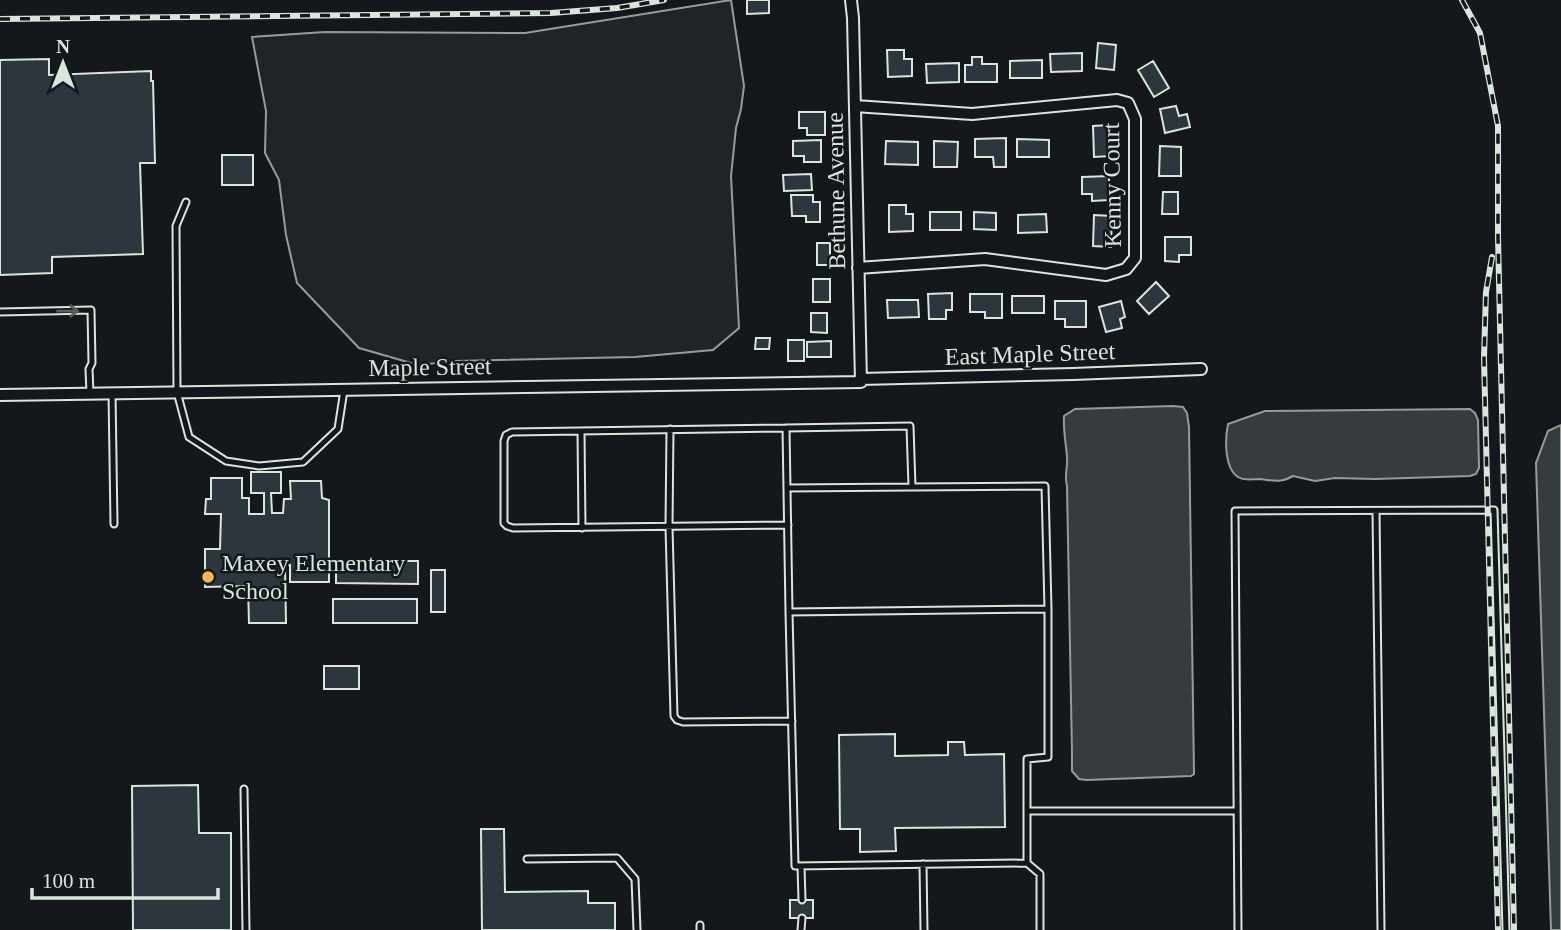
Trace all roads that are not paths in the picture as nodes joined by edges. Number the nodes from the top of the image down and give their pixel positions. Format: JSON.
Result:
{"nodes":[{"id":1,"x":851,"y":0,"type":"edge"},
{"id":2,"x":855,"y":106,"type":"junction"},
{"id":3,"x":186,"y":202,"type":"dead end"},
{"id":4,"x":858,"y":268,"type":"junction"},
{"id":5,"x":0,"y":312,"type":"edge"},
{"id":6,"x":1202,"y":369,"type":"dead end"},
{"id":7,"x":861,"y":381,"type":"junction"},
{"id":8,"x":345,"y":388,"type":"junction"},
{"id":9,"x":177,"y":392,"type":"junction"},
{"id":10,"x":90,"y":393,"type":"junction"},
{"id":11,"x":112,"y":393,"type":"junction"},
{"id":12,"x":0,"y":394,"type":"edge"},
{"id":13,"x":786,"y":428,"type":"junction"},
{"id":14,"x":670,"y":429,"type":"junction"},
{"id":15,"x":581,"y":431,"type":"junction"},
{"id":16,"x":912,"y":486,"type":"junction"},
{"id":17,"x":787,"y":488,"type":"junction"},
{"id":18,"x":1376,"y":511,"type":"junction"},
{"id":19,"x":114,"y":524,"type":"dead end"},
{"id":20,"x":788,"y":525,"type":"junction"},
{"id":21,"x":669,"y":527,"type":"junction"},
{"id":22,"x":582,"y":528,"type":"junction"},
{"id":23,"x":1048,"y":609,"type":"junction"},
{"id":24,"x":789,"y":612,"type":"junction"},
{"id":25,"x":792,"y":721,"type":"junction"},
{"id":26,"x":244,"y":789,"type":"dead end"},
{"id":27,"x":1027,"y":811,"type":"junction"},
{"id":28,"x":1237,"y":811,"type":"junction"},
{"id":29,"x":527,"y":859,"type":"dead end"},
{"id":30,"x":1027,"y":863,"type":"junction"},
{"id":31,"x":923,"y":864,"type":"junction"},
{"id":32,"x":801,"y":866,"type":"junction"},
{"id":33,"x":802,"y":900,"type":"dead end"},
{"id":34,"x":802,"y":918,"type":"dead end"},
{"id":35,"x":246,"y":930,"type":"edge"},
{"id":36,"x":637,"y":930,"type":"edge"},
{"id":37,"x":802,"y":930,"type":"edge"},
{"id":38,"x":924,"y":930,"type":"edge"},
{"id":39,"x":1040,"y":930,"type":"edge"},
{"id":40,"x":1238,"y":930,"type":"edge"},
{"id":41,"x":1381,"y":930,"type":"edge"},
{"id":42,"x":1506,"y":930,"type":"edge"}],
"edges":[{"from":1,"to":2,"type":"street","name":"Bethune Avenue"},
{"from":2,"to":4,"type":"street","name":"Bethune Avenue"},
{"from":2,"to":4,"type":"street","name":"Kenny Court"},
{"from":3,"to":9,"type":"lane"},
{"from":4,"to":7,"type":"street","name":"Bethune Avenue"},
{"from":5,"to":10,"type":"lane","one_way":true},
{"from":6,"to":7,"type":"street","name":"East Maple Street"},
{"from":7,"to":8,"type":"street","name":"Maple Street"},
{"from":8,"to":9,"type":"street","name":"Maple Street"},
{"from":8,"to":9,"type":"lane"},
{"from":9,"to":11,"type":"street","name":"Maple Street"},
{"from":10,"to":11,"type":"street","name":"Maple Street"},
{"from":10,"to":12,"type":"street","name":"Maple Street"},
{"from":11,"to":19,"type":"lane"},
{"from":13,"to":14,"type":"lane"},
{"from":13,"to":16,"type":"lane"},
{"from":13,"to":17,"type":"lane"},
{"from":14,"to":15,"type":"lane"},
{"from":14,"to":21,"type":"lane"},
{"from":15,"to":22,"type":"lane"},
{"from":15,"to":22,"type":"lane"},
{"from":16,"to":17,"type":"lane"},
{"from":16,"to":23,"type":"lane"},
{"from":17,"to":20,"type":"lane"},
{"from":18,"to":28,"type":"lane"},
{"from":18,"to":41,"type":"lane"},
{"from":18,"to":42,"type":"lane"},
{"from":20,"to":21,"type":"lane"},
{"from":20,"to":24,"type":"lane"},
{"from":21,"to":22,"type":"lane"},
{"from":21,"to":25,"type":"lane"},
{"from":23,"to":24,"type":"lane"},
{"from":23,"to":27,"type":"lane"},
{"from":24,"to":25,"type":"lane"},
{"from":25,"to":32,"type":"lane"},
{"from":26,"to":35,"type":"lane"},
{"from":27,"to":28,"type":"lane"},
{"from":27,"to":30,"type":"lane"},
{"from":28,"to":40,"type":"lane"},
{"from":29,"to":36,"type":"lane"},
{"from":30,"to":31,"type":"lane"},
{"from":30,"to":39,"type":"lane"},
{"from":31,"to":32,"type":"lane"},
{"from":31,"to":38,"type":"lane"},
{"from":32,"to":33,"type":"lane"},
{"from":34,"to":37,"type":"lane"}]}
